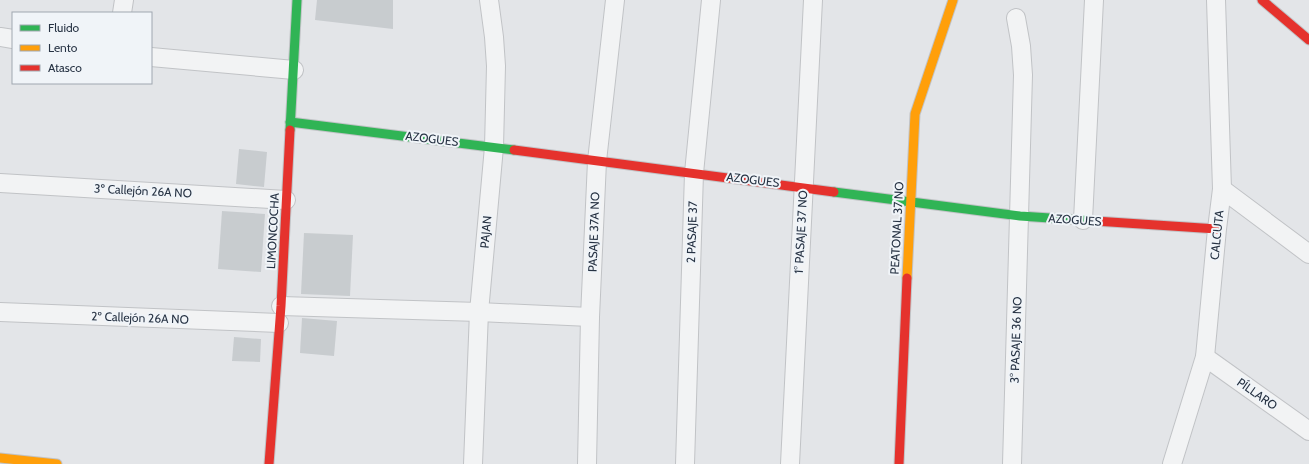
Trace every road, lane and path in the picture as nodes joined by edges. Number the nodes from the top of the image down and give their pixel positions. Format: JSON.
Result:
{"nodes":[{"id":1,"x":124,"y":0,"type":"edge"},
{"id":2,"x":297,"y":0,"type":"edge"},
{"id":3,"x":489,"y":0,"type":"edge"},
{"id":4,"x":615,"y":0,"type":"edge"},
{"id":5,"x":711,"y":0,"type":"edge"},
{"id":6,"x":813,"y":0,"type":"edge"},
{"id":7,"x":953,"y":0,"type":"edge"},
{"id":8,"x":1094,"y":0,"type":"edge"},
{"id":9,"x":1216,"y":0,"type":"edge"},
{"id":10,"x":1262,"y":0,"type":"edge"},
{"id":11,"x":122,"y":12,"type":"edge"},
{"id":12,"x":1016,"y":18,"type":"dead end"},
{"id":13,"x":0,"y":37,"type":"edge"},
{"id":14,"x":12,"y":39,"type":"edge"},
{"id":15,"x":1309,"y":40,"type":"edge"},
{"id":16,"x":152,"y":57,"type":"edge"},
{"id":17,"x":294,"y":70,"type":"junction"},
{"id":18,"x":290,"y":122,"type":"junction"},
{"id":19,"x":494,"y":147,"type":"junction"},
{"id":20,"x":597,"y":161,"type":"junction"},
{"id":21,"x":694,"y":173,"type":"junction"},
{"id":22,"x":0,"y":183,"type":"edge"},
{"id":23,"x":803,"y":187,"type":"junction"},
{"id":24,"x":1222,"y":189,"type":"junction"},
{"id":25,"x":286,"y":200,"type":"junction"},
{"id":26,"x":911,"y":200,"type":"junction"},
{"id":27,"x":1020,"y":216,"type":"junction"},
{"id":28,"x":1083,"y":220,"type":"junction"},
{"id":29,"x":1217,"y":229,"type":"junction"},
{"id":30,"x":1309,"y":254,"type":"edge"},
{"id":31,"x":0,"y":312,"type":"edge"},
{"id":32,"x":479,"y":312,"type":"junction"},
{"id":33,"x":280,"y":314,"type":"junction"},
{"id":34,"x":590,"y":317,"type":"junction"},
{"id":35,"x":1205,"y":357,"type":"junction"},
{"id":36,"x":1309,"y":431,"type":"edge"},
{"id":37,"x":0,"y":458,"type":"edge"},
{"id":38,"x":57,"y":464,"type":"edge"},
{"id":39,"x":269,"y":464,"type":"edge"},
{"id":40,"x":473,"y":464,"type":"edge"},
{"id":41,"x":587,"y":464,"type":"edge"},
{"id":42,"x":684,"y":464,"type":"edge"},
{"id":43,"x":790,"y":464,"type":"edge"},
{"id":44,"x":899,"y":464,"type":"edge"},
{"id":45,"x":1012,"y":464,"type":"edge"},
{"id":46,"x":1172,"y":464,"type":"edge"}],
"edges":[{"from":1,"to":11,"type":"street"},
{"from":2,"to":17,"type":"street","name":"LIMONCOCHA"},
{"from":3,"to":19,"type":"street","name":"PAJAN"},
{"from":4,"to":20,"type":"street","name":"PASAJE 37A NO"},
{"from":5,"to":21,"type":"street","name":"2 PASAJE 37"},
{"from":6,"to":23,"type":"street","name":"1° PASAJE 37 NO"},
{"from":7,"to":26,"type":"street","name":"PEATONAL 37 NO"},
{"from":8,"to":28,"type":"street"},
{"from":9,"to":24,"type":"street","name":"CALCUTA"},
{"from":10,"to":15,"type":"street"},
{"from":12,"to":27,"type":"street","name":"3° PASAJE 36 NO"},
{"from":13,"to":14,"type":"street"},
{"from":16,"to":17,"type":"street"},
{"from":17,"to":18,"type":"street","name":"LIMONCOCHA"},
{"from":18,"to":19,"type":"street","name":"AZOGUES"},
{"from":18,"to":25,"type":"street","name":"LIMONCOCHA"},
{"from":19,"to":20,"type":"street","name":"AZOGUES"},
{"from":19,"to":32,"type":"street","name":"PAJAN"},
{"from":20,"to":21,"type":"street","name":"AZOGUES"},
{"from":20,"to":34,"type":"street","name":"PASAJE 37A NO"},
{"from":21,"to":23,"type":"street","name":"AZOGUES"},
{"from":21,"to":42,"type":"street","name":"2 PASAJE 37"},
{"from":22,"to":25,"type":"street","name":"3º Callejón 26A NO"},
{"from":23,"to":26,"type":"street","name":"AZOGUES"},
{"from":23,"to":43,"type":"street","name":"1° PASAJE 37 NO"},
{"from":24,"to":29,"type":"street","name":"CALCUTA"},
{"from":24,"to":30,"type":"street"},
{"from":25,"to":33,"type":"street","name":"LIMONCOCHA"},
{"from":26,"to":27,"type":"street","name":"AZOGUES"},
{"from":26,"to":44,"type":"street","name":"PEATONAL 37 NO"},
{"from":27,"to":28,"type":"street","name":"AZOGUES"},
{"from":27,"to":45,"type":"street","name":"3° PASAJE 36 NO"},
{"from":28,"to":29,"type":"street","name":"AZOGUES"},
{"from":29,"to":35,"type":"street","name":"CALCUTA"},
{"from":31,"to":33,"type":"street","name":"2º Callejón 26A NO"},
{"from":32,"to":33,"type":"street","name":"2º Callejón 26A NO"},
{"from":32,"to":34,"type":"street","name":"2º Callejón 26A NO"},
{"from":32,"to":40,"type":"street","name":"PAJAN"},
{"from":33,"to":39,"type":"street","name":"LIMONCOCHA"},
{"from":34,"to":41,"type":"street","name":"PASAJE 37A NO"},
{"from":35,"to":36,"type":"street","name":"PÍLLARO"},
{"from":35,"to":46,"type":"street","name":"CALCUTA"},
{"from":37,"to":38,"type":"street"}]}
